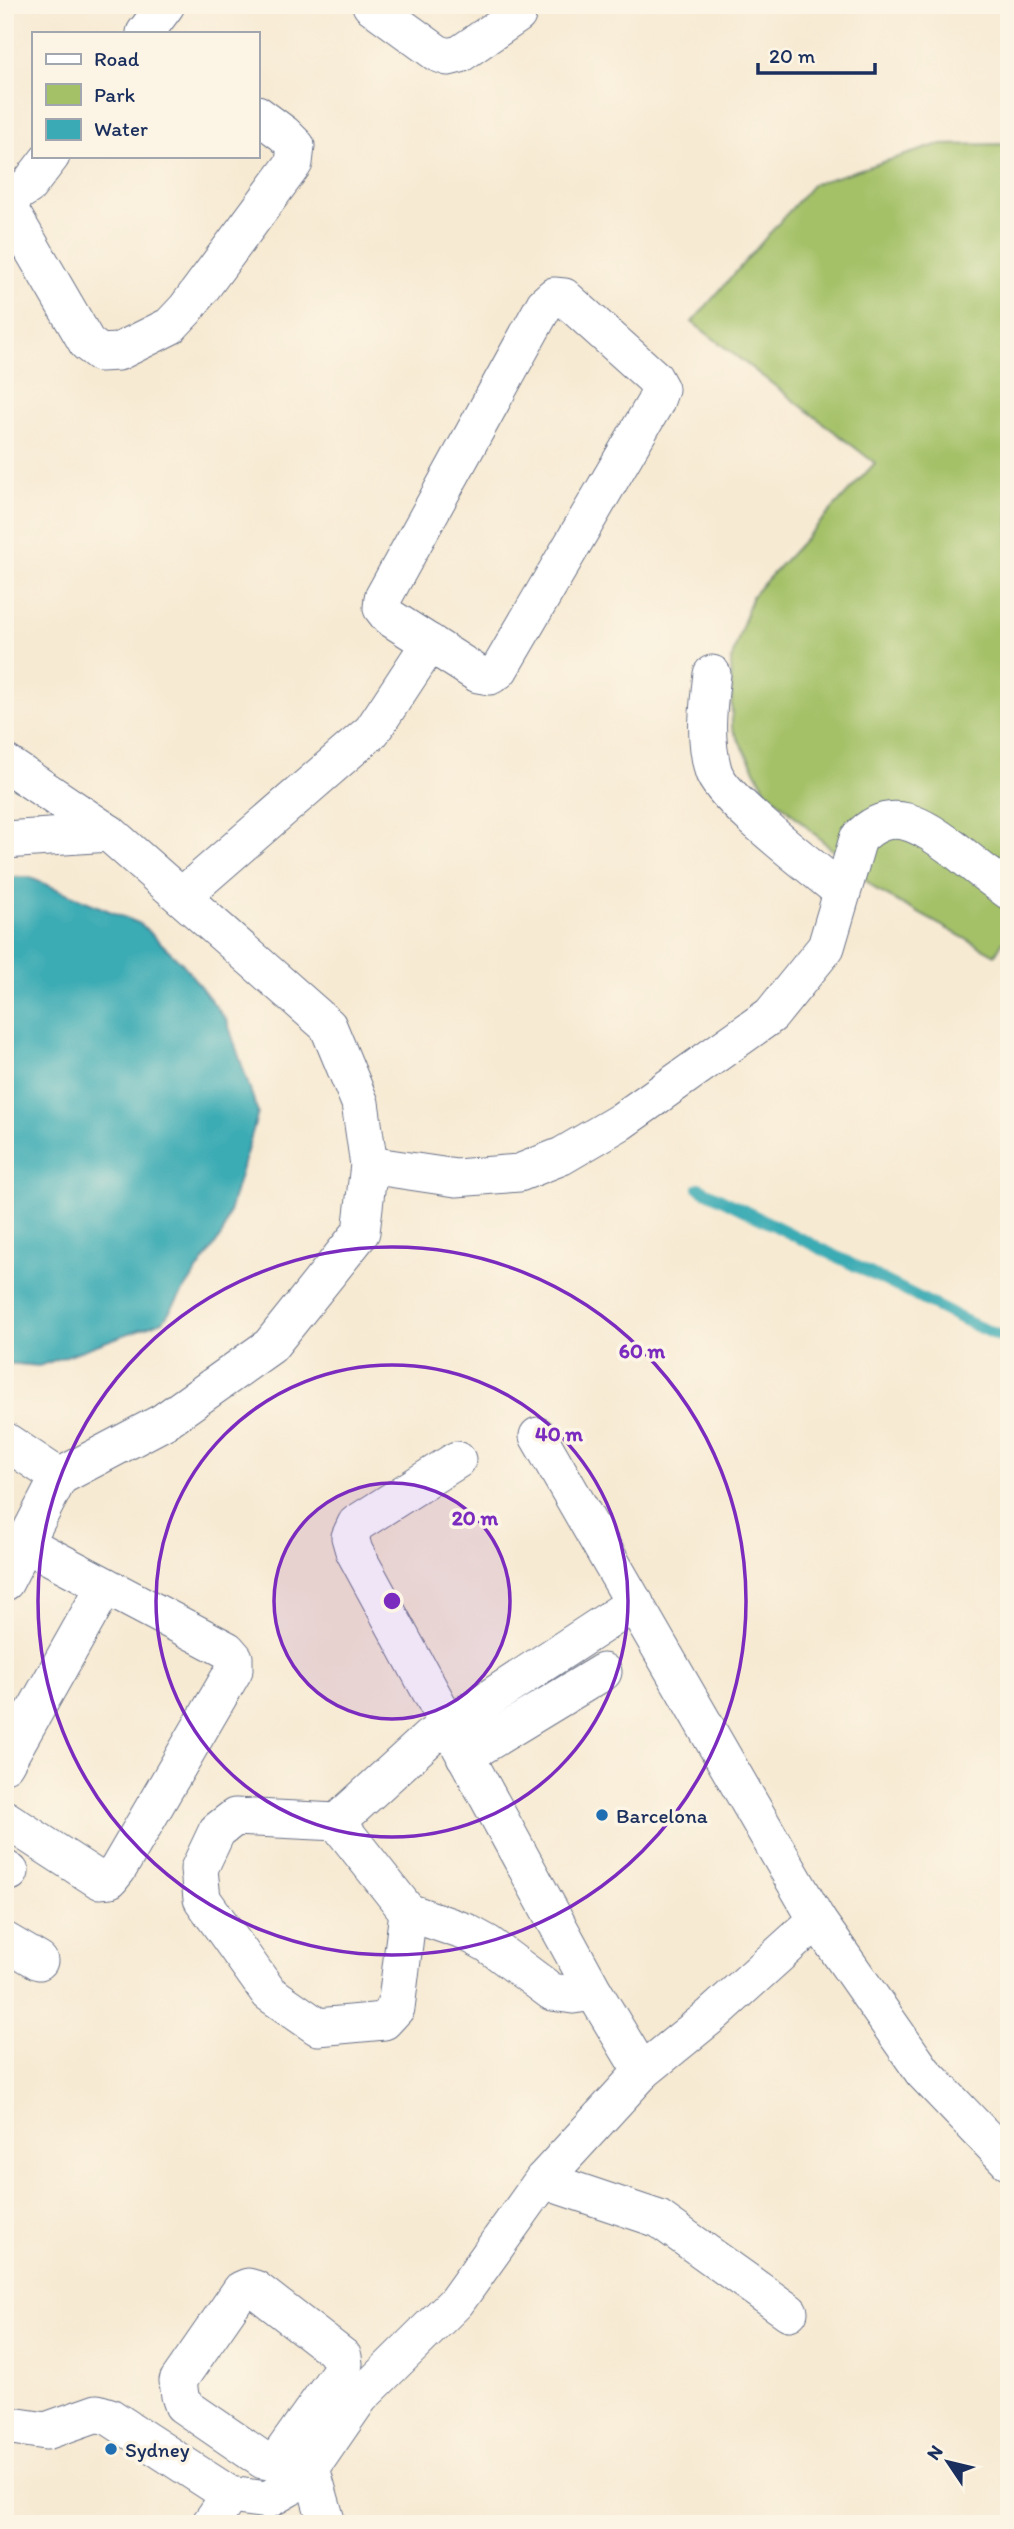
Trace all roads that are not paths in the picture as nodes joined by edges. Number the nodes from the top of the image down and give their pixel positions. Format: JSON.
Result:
{"nodes":[{"id":1,"x":371,"y":5,"type":"edge"},
{"id":2,"x":517,"y":5,"type":"edge"},
{"id":3,"x":259,"y":115,"type":"edge"},
{"id":4,"x":49,"y":158,"type":"edge"},
{"id":5,"x":5,"y":202,"type":"edge"},
{"id":6,"x":430,"y":643,"type":"junction"},
{"id":7,"x":712,"y":674,"type":"dead end"},
{"id":8,"x":5,"y":763,"type":"edge"},
{"id":9,"x":109,"y":833,"type":"junction"},
{"id":10,"x":5,"y":840,"type":"edge"},
{"id":11,"x":841,"y":891,"type":"junction"},
{"id":12,"x":1009,"y":891,"type":"edge"},
{"id":13,"x":182,"y":896,"type":"junction"},
{"id":14,"x":369,"y":1166,"type":"junction"},
{"id":15,"x":538,"y":1436,"type":"dead end"},
{"id":16,"x":5,"y":1441,"type":"edge"},
{"id":17,"x":457,"y":1460,"type":"dead end"},
{"id":18,"x":59,"y":1477,"type":"junction"},
{"id":19,"x":24,"y":1543,"type":"junction"},
{"id":20,"x":6,"y":1578,"type":"edge"},
{"id":21,"x":105,"y":1586,"type":"junction"},
{"id":22,"x":635,"y":1603,"type":"junction"},
{"id":23,"x":603,"y":1672,"type":"dead end"},
{"id":24,"x":449,"y":1725,"type":"junction"},
{"id":25,"x":466,"y":1756,"type":"junction"},
{"id":26,"x":5,"y":1764,"type":"edge"},
{"id":27,"x":5,"y":1819,"type":"edge"},
{"id":28,"x":337,"y":1822,"type":"junction"},
{"id":29,"x":408,"y":1912,"type":"junction"},
{"id":30,"x":817,"y":1920,"type":"junction"},
{"id":31,"x":5,"y":1941,"type":"edge"},
{"id":32,"x":39,"y":1961,"type":"dead end"},
{"id":33,"x":593,"y":1992,"type":"junction"},
{"id":34,"x":642,"y":2072,"type":"junction"},
{"id":35,"x":1009,"y":2162,"type":"edge"},
{"id":36,"x":543,"y":2180,"type":"junction"},
{"id":37,"x":789,"y":2312,"type":"dead end"},
{"id":38,"x":347,"y":2389,"type":"junction"},
{"id":39,"x":5,"y":2425,"type":"edge"},
{"id":40,"x":294,"y":2465,"type":"junction"},
{"id":41,"x":220,"y":2510,"type":"edge"},
{"id":42,"x":327,"y":2524,"type":"edge"}],
"edges":[{"from":1,"to":2,"type":"street"},
{"from":3,"to":5,"type":"street"},
{"from":4,"to":5,"type":"street"},
{"from":6,"to":6,"type":"street"},
{"from":6,"to":13,"type":"street"},
{"from":7,"to":11,"type":"street"},
{"from":8,"to":9,"type":"street"},
{"from":9,"to":10,"type":"street"},
{"from":9,"to":13,"type":"street"},
{"from":11,"to":12,"type":"street"},
{"from":11,"to":14,"type":"street"},
{"from":13,"to":14,"type":"street"},
{"from":14,"to":18,"type":"street"},
{"from":15,"to":22,"type":"street"},
{"from":16,"to":18,"type":"street"},
{"from":17,"to":24,"type":"street"},
{"from":18,"to":19,"type":"street"},
{"from":19,"to":20,"type":"street"},
{"from":19,"to":21,"type":"street"},
{"from":21,"to":26,"type":"street"},
{"from":21,"to":27,"type":"street"},
{"from":22,"to":24,"type":"street"},
{"from":22,"to":30,"type":"street"},
{"from":23,"to":25,"type":"street"},
{"from":24,"to":25,"type":"street"},
{"from":24,"to":28,"type":"street"},
{"from":25,"to":33,"type":"street"},
{"from":28,"to":29,"type":"street"},
{"from":28,"to":29,"type":"street"},
{"from":29,"to":33,"type":"street"},
{"from":30,"to":34,"type":"street"},
{"from":30,"to":35,"type":"street"},
{"from":31,"to":32,"type":"street"},
{"from":33,"to":34,"type":"street"},
{"from":34,"to":36,"type":"street"},
{"from":36,"to":37,"type":"street"},
{"from":36,"to":38,"type":"street"},
{"from":38,"to":40,"type":"street"},
{"from":38,"to":40,"type":"street"},
{"from":39,"to":41,"type":"street"},
{"from":40,"to":41,"type":"street"},
{"from":40,"to":42,"type":"street"}]}
